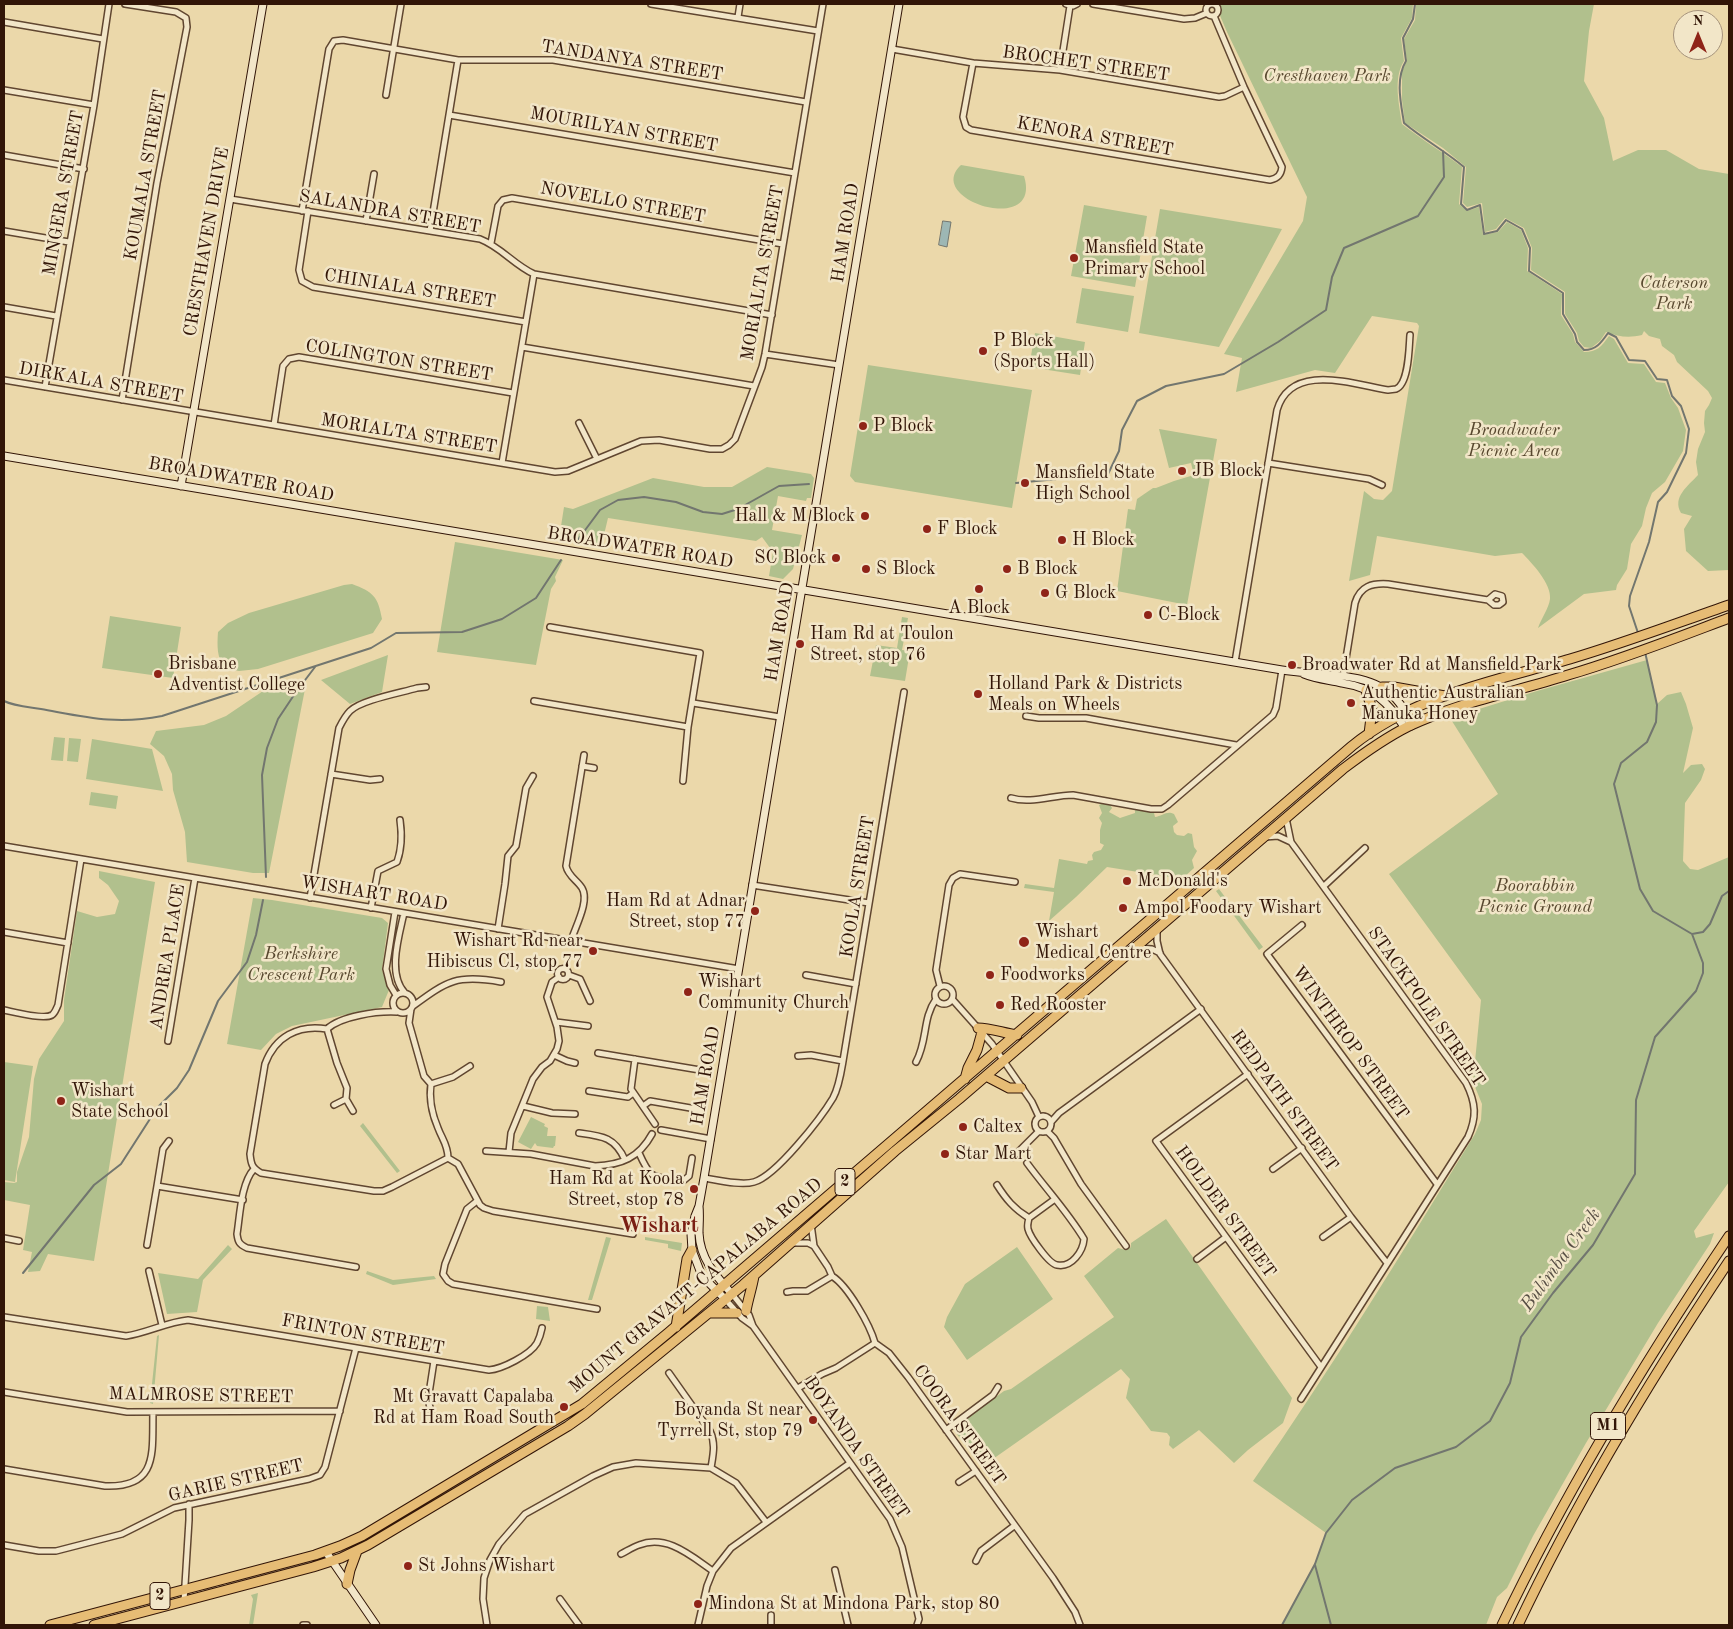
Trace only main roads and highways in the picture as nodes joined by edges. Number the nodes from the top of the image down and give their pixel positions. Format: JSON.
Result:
{"nodes":[{"id":1,"x":1729,"y":605,"type":"edge"},
{"id":2,"x":1729,"y":618,"type":"edge"},
{"id":3,"x":1382,"y":687,"type":"road end"},
{"id":4,"x":1366,"y":690,"type":"road end"},
{"id":5,"x":1445,"y":696,"type":"junction"},
{"id":6,"x":1369,"y":734,"type":"junction"},
{"id":7,"x":1017,"y":1035,"type":"junction"},
{"id":8,"x":986,"y":1076,"type":"junction"},
{"id":9,"x":965,"y":1079,"type":"junction"},
{"id":10,"x":1021,"y":1088,"type":"road end"},
{"id":11,"x":1729,"y":1236,"type":"edge"},
{"id":12,"x":692,"y":1250,"type":"road end"},
{"id":13,"x":1729,"y":1261,"type":"edge"},
{"id":14,"x":754,"y":1276,"type":"junction"},
{"id":15,"x":710,"y":1313,"type":"junction"},
{"id":16,"x":676,"y":1327,"type":"junction"},
{"id":17,"x":357,"y":1551,"type":"junction"},
{"id":18,"x":347,"y":1584,"type":"road end"},
{"id":19,"x":50,"y":1625,"type":"edge"},
{"id":20,"x":94,"y":1625,"type":"edge"},
{"id":21,"x":1502,"y":1625,"type":"edge"},
{"id":22,"x":1518,"y":1625,"type":"edge"}],
"edges":[{"from":1,"to":5,"type":"highway","name":"MOUNT GRAVATT-CAPALABA ROAD","number":"2"},
{"from":2,"to":8,"type":"highway","name":"MOUNT GRAVATT-CAPALABA ROAD","number":"2"},
{"from":3,"to":5,"type":"highway"},
{"from":4,"to":6,"type":"highway"},
{"from":5,"to":6,"type":"highway","name":"MOUNT GRAVATT-CAPALABA ROAD","number":"2"},
{"from":6,"to":7,"type":"highway","name":"MOUNT GRAVATT-CAPALABA ROAD","number":"2"},
{"from":7,"to":9,"type":"highway","name":"MOUNT GRAVATT-CAPALABA ROAD","number":"2"},
{"from":7,"to":9,"type":"highway"},
{"from":8,"to":10,"type":"highway"},
{"from":8,"to":14,"type":"highway","name":"MOUNT GRAVATT-CAPALABA ROAD","number":"2"},
{"from":9,"to":16,"type":"highway","name":"MOUNT GRAVATT-CAPALABA ROAD","number":"2"},
{"from":11,"to":21,"type":"highway","number":"M1"},
{"from":12,"to":16,"type":"highway"},
{"from":13,"to":22,"type":"highway","number":"M1"},
{"from":14,"to":15,"type":"highway","name":"MOUNT GRAVATT-CAPALABA ROAD","number":"2"},
{"from":14,"to":15,"type":"highway"},
{"from":15,"to":17,"type":"highway","name":"MOUNT GRAVATT-CAPALABA ROAD","number":"2"},
{"from":16,"to":19,"type":"highway","name":"MOUNT GRAVATT-CAPALABA ROAD","number":"2"},
{"from":17,"to":18,"type":"highway"},
{"from":17,"to":20,"type":"highway","name":"MOUNT GRAVATT-CAPALABA ROAD","number":"2"}]}
